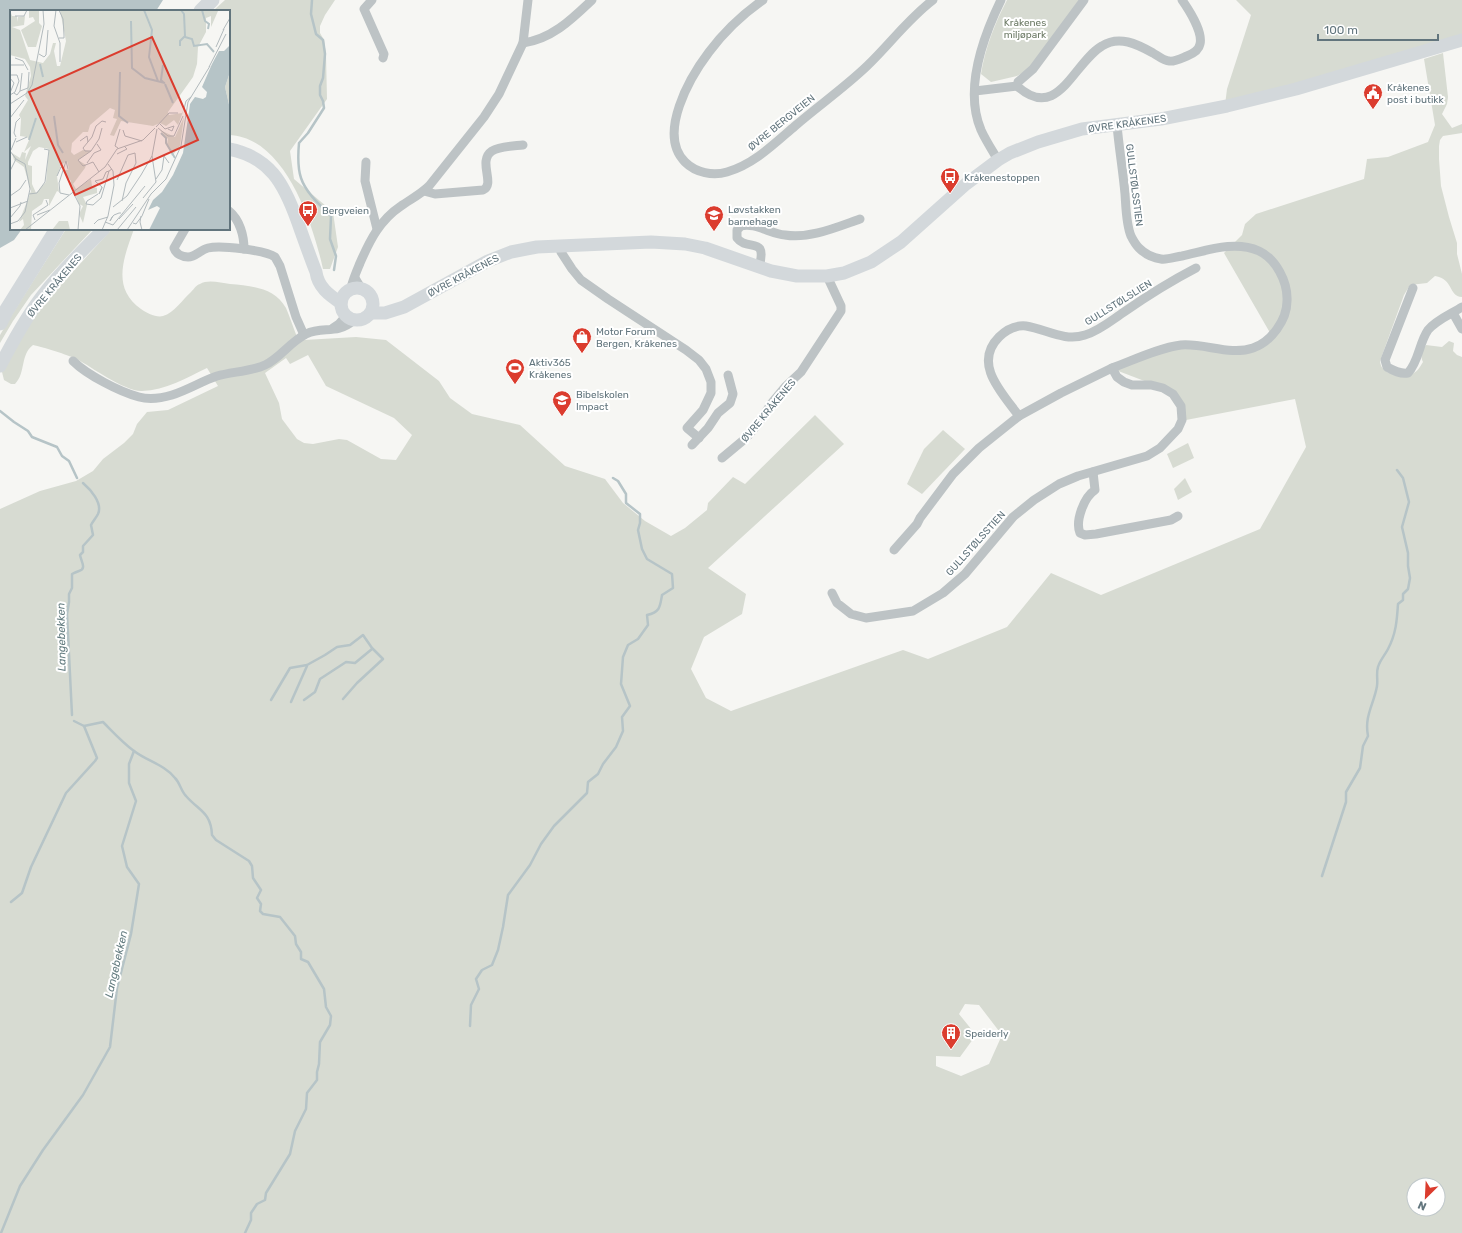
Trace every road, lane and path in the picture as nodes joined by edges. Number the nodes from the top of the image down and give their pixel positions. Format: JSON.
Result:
{"nodes":[{"id":1,"x":212,"y":0,"type":"edge"},
{"id":2,"x":372,"y":0,"type":"edge"},
{"id":3,"x":528,"y":0,"type":"edge"},
{"id":4,"x":592,"y":0,"type":"edge"},
{"id":5,"x":763,"y":0,"type":"edge"},
{"id":6,"x":933,"y":0,"type":"edge"},
{"id":7,"x":1001,"y":0,"type":"edge"},
{"id":8,"x":1084,"y":0,"type":"edge"},
{"id":9,"x":1182,"y":0,"type":"edge"},
{"id":10,"x":202,"y":10,"type":"edge"},
{"id":11,"x":1462,"y":40,"type":"edge"},
{"id":12,"x":523,"y":43,"type":"junction"},
{"id":13,"x":383,"y":58,"type":"dead end"},
{"id":14,"x":1017,"y":86,"type":"junction"},
{"id":15,"x":976,"y":91,"type":"junction"},
{"id":16,"x":1118,"y":125,"type":"junction"},
{"id":17,"x":523,"y":145,"type":"dead end"},
{"id":18,"x":230,"y":149,"type":"edge"},
{"id":19,"x":998,"y":160,"type":"junction"},
{"id":20,"x":366,"y":162,"type":"dead end"},
{"id":21,"x":424,"y":192,"type":"junction"},
{"id":22,"x":230,"y":212,"type":"edge"},
{"id":23,"x":860,"y":219,"type":"dead end"},
{"id":24,"x":377,"y":229,"type":"junction"},
{"id":25,"x":56,"y":230,"type":"edge"},
{"id":26,"x":103,"y":230,"type":"edge"},
{"id":27,"x":184,"y":230,"type":"edge"},
{"id":28,"x":559,"y":246,"type":"junction"},
{"id":29,"x":244,"y":249,"type":"junction"},
{"id":30,"x":759,"y":267,"type":"junction"},
{"id":31,"x":1196,"y":268,"type":"dead end"},
{"id":32,"x":827,"y":276,"type":"junction"},
{"id":33,"x":1413,"y":288,"type":"dead end"},
{"id":34,"x":351,"y":290,"type":"junction"},
{"id":35,"x":373,"y":307,"type":"junction"},
{"id":36,"x":1462,"y":307,"type":"edge"},
{"id":37,"x":1453,"y":313,"type":"junction"},
{"id":38,"x":2,"y":317,"type":"edge"},
{"id":39,"x":350,"y":318,"type":"junction"},
{"id":40,"x":1462,"y":329,"type":"edge"},
{"id":41,"x":304,"y":335,"type":"junction"},
{"id":42,"x":73,"y":361,"type":"dead end"},
{"id":43,"x":0,"y":366,"type":"edge"},
{"id":44,"x":1112,"y":368,"type":"junction"},
{"id":45,"x":728,"y":375,"type":"dead end"},
{"id":46,"x":1019,"y":416,"type":"junction"},
{"id":47,"x":700,"y":438,"type":"junction"},
{"id":48,"x":692,"y":445,"type":"dead end"},
{"id":49,"x":722,"y":458,"type":"dead end"},
{"id":50,"x":1093,"y":472,"type":"junction"},
{"id":51,"x":1178,"y":516,"type":"dead end"},
{"id":52,"x":894,"y":550,"type":"dead end"},
{"id":53,"x":832,"y":593,"type":"dead end"}],
"edges":[{"from":1,"to":10,"type":"main road"},
{"from":2,"to":13,"type":"street"},
{"from":3,"to":12,"type":"street"},
{"from":4,"to":12,"type":"street"},
{"from":5,"to":6,"type":"street","name":"ØVRE BERGVEIEN"},
{"from":7,"to":15,"type":"street"},
{"from":8,"to":14,"type":"street"},
{"from":9,"to":14,"type":"street"},
{"from":11,"to":16,"type":"main road","name":"ØVRE KRÅKENES"},
{"from":12,"to":21,"type":"street"},
{"from":14,"to":15,"type":"street"},
{"from":15,"to":19,"type":"street"},
{"from":16,"to":19,"type":"main road","name":"ØVRE KRÅKENES"},
{"from":16,"to":44,"type":"street","name":"GULLSTØLSSTIEN"},
{"from":17,"to":21,"type":"street"},
{"from":18,"to":34,"type":"main road"},
{"from":19,"to":32,"type":"main road","name":"ØVRE KRÅKENES"},
{"from":20,"to":24,"type":"street"},
{"from":21,"to":24,"type":"street"},
{"from":22,"to":29,"type":"street"},
{"from":23,"to":30,"type":"street"},
{"from":24,"to":34,"type":"street"},
{"from":25,"to":38,"type":"main road"},
{"from":26,"to":43,"type":"main road","name":"ØVRE KRÅKENES"},
{"from":27,"to":29,"type":"street"},
{"from":28,"to":30,"type":"main road","name":"ØVRE KRÅKENES"},
{"from":28,"to":35,"type":"main road","name":"ØVRE KRÅKENES"},
{"from":28,"to":47,"type":"street"},
{"from":29,"to":41,"type":"street"},
{"from":30,"to":32,"type":"main road","name":"ØVRE KRÅKENES"},
{"from":31,"to":46,"type":"street","name":"GULLSTØLSLIEN"},
{"from":32,"to":49,"type":"street","name":"ØVRE KRÅKENES"},
{"from":33,"to":37,"type":"street"},
{"from":34,"to":35,"type":"main road"},
{"from":34,"to":39,"type":"main road"},
{"from":35,"to":39,"type":"main road"},
{"from":36,"to":37,"type":"street"},
{"from":37,"to":40,"type":"street"},
{"from":39,"to":41,"type":"street"},
{"from":41,"to":42,"type":"street"},
{"from":44,"to":46,"type":"street"},
{"from":44,"to":50,"type":"street","name":"GULLSTØLSSTIEN"},
{"from":45,"to":47,"type":"street"},
{"from":46,"to":52,"type":"street"},
{"from":47,"to":48,"type":"street"},
{"from":50,"to":51,"type":"street"},
{"from":50,"to":53,"type":"street","name":"GULLSTØLSSTIEN"}]}
